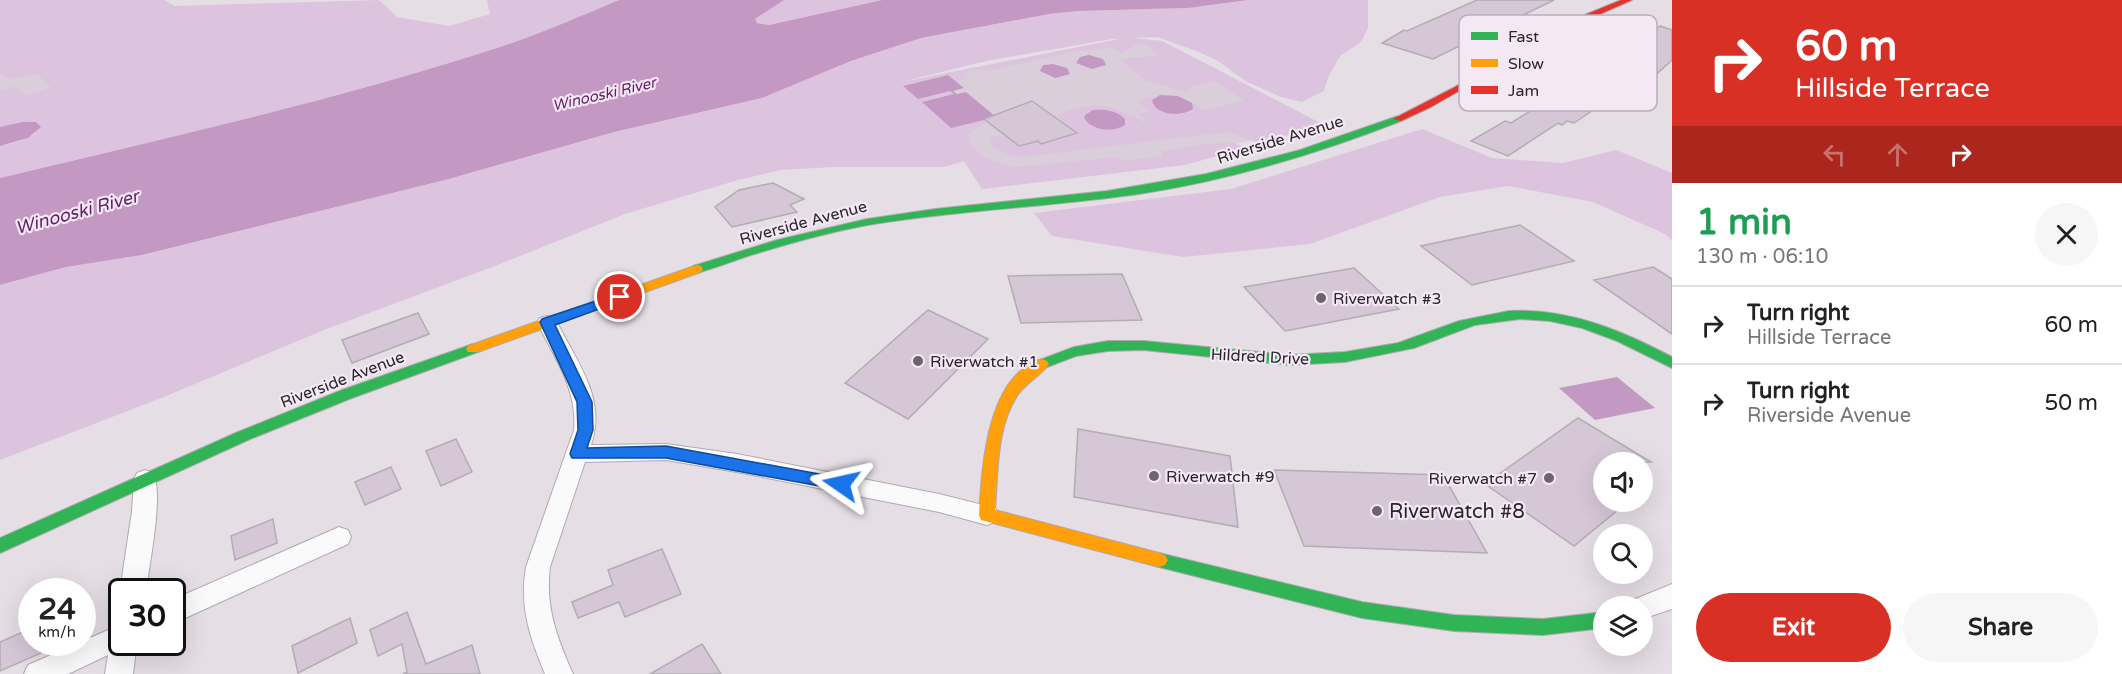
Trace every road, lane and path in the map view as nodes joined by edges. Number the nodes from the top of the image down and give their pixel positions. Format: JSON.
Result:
{"nodes":[{"id":1,"x":1628,"y":0,"type":"edge"},
{"id":2,"x":1585,"y":15,"type":"edge"},
{"id":3,"x":1459,"y":86,"type":"edge"},
{"id":4,"x":547,"y":322,"type":"junction"},
{"id":5,"x":1672,"y":363,"type":"edge"},
{"id":6,"x":578,"y":454,"type":"junction"},
{"id":7,"x":145,"y":479,"type":"junction"},
{"id":8,"x":987,"y":515,"type":"junction"},
{"id":9,"x":339,"y":537,"type":"dead end"},
{"id":10,"x":0,"y":546,"type":"edge"},
{"id":11,"x":135,"y":578,"type":"edge"},
{"id":12,"x":1672,"y":595,"type":"edge"},
{"id":13,"x":1653,"y":605,"type":"edge"},
{"id":14,"x":186,"y":607,"type":"edge"},
{"id":15,"x":1593,"y":621,"type":"edge"},
{"id":16,"x":108,"y":642,"type":"edge"},
{"id":17,"x":122,"y":656,"type":"edge"},
{"id":18,"x":38,"y":674,"type":"edge"},
{"id":19,"x":119,"y":674,"type":"edge"},
{"id":20,"x":559,"y":674,"type":"edge"}],
"edges":[{"from":1,"to":2,"type":"main road","name":"Riverside Avenue"},
{"from":3,"to":4,"type":"main road","name":"Riverside Avenue"},
{"from":4,"to":6,"type":"street"},
{"from":4,"to":7,"type":"main road","name":"Riverside Avenue"},
{"from":5,"to":8,"type":"main road","name":"Hildred Drive"},
{"from":6,"to":8,"type":"street"},
{"from":6,"to":20,"type":"street"},
{"from":7,"to":10,"type":"main road","name":"Riverside Avenue"},
{"from":7,"to":11,"type":"street"},
{"from":8,"to":15,"type":"main road"},
{"from":9,"to":14,"type":"street"},
{"from":12,"to":13,"type":"street"},
{"from":16,"to":18,"type":"street"},
{"from":17,"to":19,"type":"street"}]}
